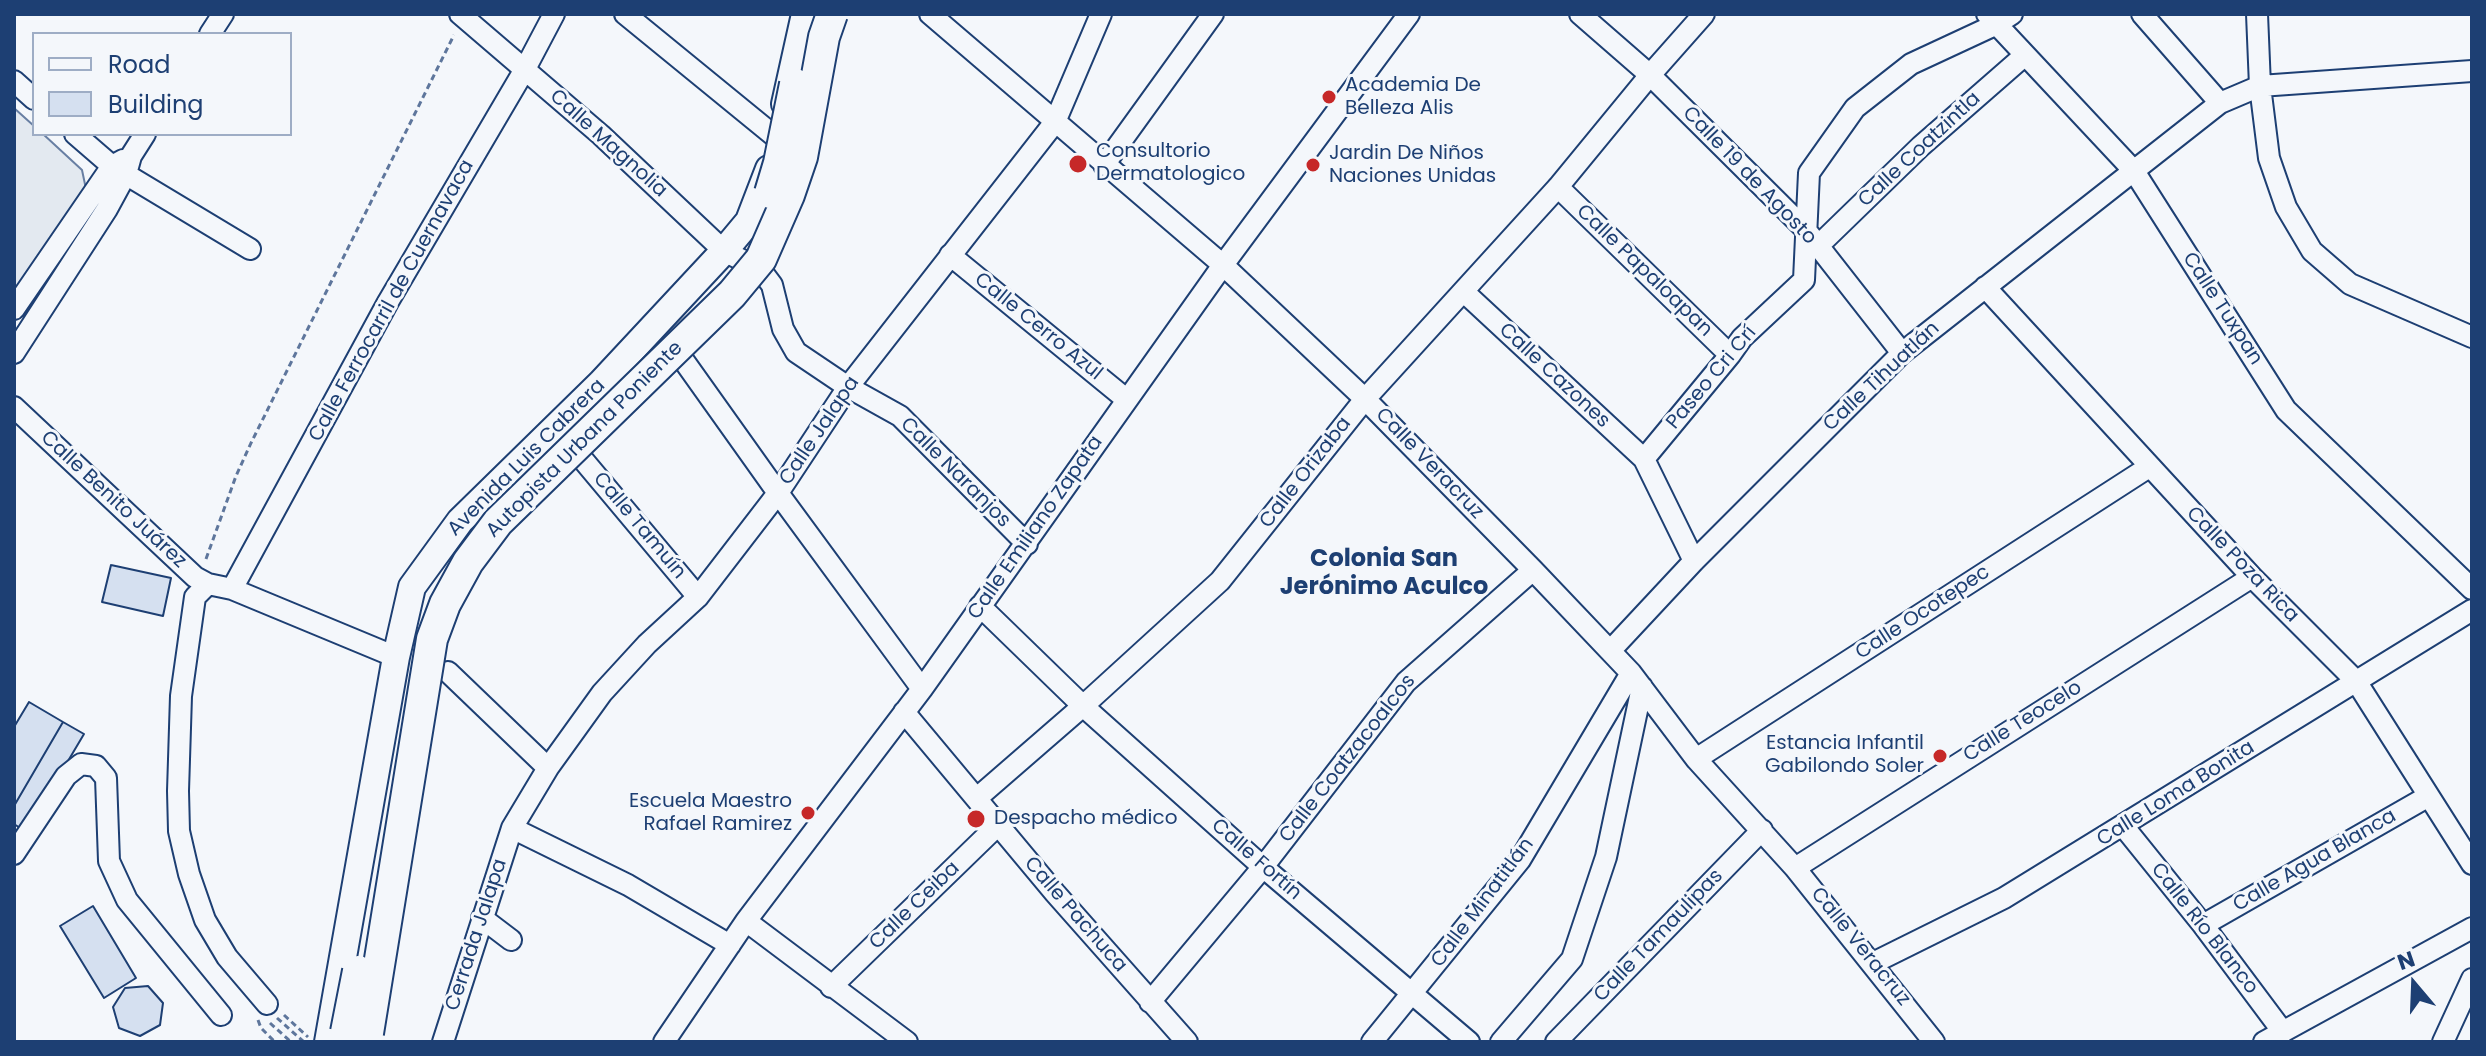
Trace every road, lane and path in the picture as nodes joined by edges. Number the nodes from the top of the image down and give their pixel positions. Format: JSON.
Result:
{"nodes":[{"id":1,"x":223,"y":14,"type":"edge"},
{"id":2,"x":554,"y":14,"type":"edge"},
{"id":3,"x":625,"y":14,"type":"edge"},
{"id":4,"x":808,"y":14,"type":"edge"},
{"id":5,"x":832,"y":14,"type":"edge"},
{"id":6,"x":840,"y":14,"type":"edge"},
{"id":7,"x":930,"y":14,"type":"edge"},
{"id":8,"x":1101,"y":14,"type":"edge"},
{"id":9,"x":1213,"y":14,"type":"edge"},
{"id":10,"x":1409,"y":14,"type":"edge"},
{"id":11,"x":1580,"y":14,"type":"edge"},
{"id":12,"x":1704,"y":14,"type":"edge"},
{"id":13,"x":2142,"y":14,"type":"edge"},
{"id":14,"x":2257,"y":14,"type":"edge"},
{"id":15,"x":1999,"y":17,"type":"edge"},
{"id":16,"x":457,"y":24,"type":"edge"},
{"id":17,"x":211,"y":32,"type":"edge"},
{"id":18,"x":796,"y":52,"type":"junction"},
{"id":19,"x":2024,"y":56,"type":"junction"},
{"id":20,"x":828,"y":57,"type":"junction"},
{"id":21,"x":525,"y":69,"type":"junction"},
{"id":22,"x":2472,"y":71,"type":"edge"},
{"id":23,"x":1650,"y":75,"type":"junction"},
{"id":24,"x":14,"y":81,"type":"edge"},
{"id":25,"x":789,"y":85,"type":"junction"},
{"id":26,"x":2260,"y":86,"type":"junction"},
{"id":27,"x":32,"y":97,"type":"edge"},
{"id":28,"x":2220,"y":103,"type":"junction"},
{"id":29,"x":1055,"y":122,"type":"junction"},
{"id":30,"x":78,"y":136,"type":"edge"},
{"id":31,"x":144,"y":136,"type":"edge"},
{"id":32,"x":778,"y":139,"type":"junction"},
{"id":33,"x":123,"y":165,"type":"junction"},
{"id":34,"x":1104,"y":165,"type":"junction"},
{"id":35,"x":2134,"y":171,"type":"junction"},
{"id":36,"x":1558,"y":187,"type":"junction"},
{"id":37,"x":1805,"y":229,"type":"junction"},
{"id":38,"x":1818,"y":246,"type":"junction"},
{"id":39,"x":250,"y":249,"type":"dead end"},
{"id":40,"x":724,"y":251,"type":"junction"},
{"id":41,"x":950,"y":255,"type":"junction"},
{"id":42,"x":1223,"y":265,"type":"junction"},
{"id":43,"x":760,"y":269,"type":"junction"},
{"id":44,"x":1985,"y":287,"type":"junction"},
{"id":45,"x":1464,"y":292,"type":"junction"},
{"id":46,"x":14,"y":309,"type":"edge"},
{"id":47,"x":2472,"y":337,"type":"edge"},
{"id":48,"x":14,"y":353,"type":"edge"},
{"id":49,"x":1902,"y":353,"type":"junction"},
{"id":50,"x":679,"y":354,"type":"junction"},
{"id":51,"x":1730,"y":355,"type":"junction"},
{"id":52,"x":848,"y":387,"type":"junction"},
{"id":53,"x":1126,"y":399,"type":"junction"},
{"id":54,"x":1365,"y":399,"type":"junction"},
{"id":55,"x":14,"y":407,"type":"edge"},
{"id":56,"x":579,"y":455,"type":"junction"},
{"id":57,"x":1644,"y":459,"type":"junction"},
{"id":58,"x":2149,"y":467,"type":"junction"},
{"id":59,"x":509,"y":473,"type":"junction"},
{"id":60,"x":778,"y":493,"type":"junction"},
{"id":61,"x":531,"y":501,"type":"junction"},
{"id":62,"x":1027,"y":544,"type":"junction"},
{"id":63,"x":1694,"y":561,"type":"junction"},
{"id":64,"x":1533,"y":570,"type":"junction"},
{"id":65,"x":205,"y":576,"type":"junction"},
{"id":66,"x":2252,"y":577,"type":"junction"},
{"id":67,"x":232,"y":589,"type":"junction"},
{"id":68,"x":2472,"y":589,"type":"edge"},
{"id":69,"x":698,"y":597,"type":"junction"},
{"id":70,"x":980,"y":606,"type":"junction"},
{"id":71,"x":2472,"y":610,"type":"edge"},
{"id":72,"x":1610,"y":651,"type":"junction"},
{"id":73,"x":396,"y":657,"type":"junction"},
{"id":74,"x":448,"y":672,"type":"dead end"},
{"id":75,"x":1637,"y":680,"type":"junction"},
{"id":76,"x":2356,"y":681,"type":"junction"},
{"id":77,"x":922,"y":689,"type":"junction"},
{"id":78,"x":1083,"y":706,"type":"junction"},
{"id":79,"x":904,"y":712,"type":"junction"},
{"id":80,"x":1696,"y":759,"type":"junction"},
{"id":81,"x":548,"y":768,"type":"junction"},
{"id":82,"x":2427,"y":797,"type":"junction"},
{"id":83,"x":977,"y":798,"type":"junction"},
{"id":84,"x":999,"y":824,"type":"junction"},
{"id":85,"x":2124,"y":827,"type":"junction"},
{"id":86,"x":512,"y":828,"type":"junction"},
{"id":87,"x":1762,"y":830,"type":"junction"},
{"id":88,"x":14,"y":854,"type":"edge"},
{"id":89,"x":2472,"y":864,"type":"edge"},
{"id":90,"x":1263,"y":867,"type":"junction"},
{"id":91,"x":1795,"y":868,"type":"junction"},
{"id":92,"x":482,"y":918,"type":"junction"},
{"id":93,"x":746,"y":921,"type":"junction"},
{"id":94,"x":2203,"y":925,"type":"junction"},
{"id":95,"x":2472,"y":928,"type":"edge"},
{"id":96,"x":511,"y":940,"type":"dead end"},
{"id":97,"x":730,"y":945,"type":"junction"},
{"id":98,"x":1873,"y":963,"type":"junction"},
{"id":99,"x":2472,"y":979,"type":"edge"},
{"id":100,"x":831,"y":987,"type":"junction"},
{"id":101,"x":1413,"y":994,"type":"junction"},
{"id":102,"x":1150,"y":1002,"type":"junction"},
{"id":103,"x":272,"y":1012,"type":"junction"},
{"id":104,"x":221,"y":1015,"type":"dead end"},
{"id":105,"x":261,"y":1028,"type":"dead end"},
{"id":106,"x":2283,"y":1032,"type":"junction"},
{"id":107,"x":354,"y":1037,"type":"edge"},
{"id":108,"x":275,"y":1042,"type":"edge"},
{"id":109,"x":291,"y":1042,"type":"edge"},
{"id":110,"x":304,"y":1042,"type":"edge"},
{"id":111,"x":314,"y":1042,"type":"edge"},
{"id":112,"x":443,"y":1042,"type":"edge"},
{"id":113,"x":664,"y":1042,"type":"edge"},
{"id":114,"x":907,"y":1042,"type":"edge"},
{"id":115,"x":1187,"y":1042,"type":"edge"},
{"id":116,"x":1372,"y":1042,"type":"edge"},
{"id":117,"x":1469,"y":1042,"type":"edge"},
{"id":118,"x":1501,"y":1042,"type":"edge"},
{"id":119,"x":1556,"y":1042,"type":"edge"},
{"id":120,"x":1934,"y":1042,"type":"edge"},
{"id":121,"x":2264,"y":1042,"type":"edge"},
{"id":122,"x":2443,"y":1042,"type":"edge"}],
"edges":[{"from":1,"to":17,"type":"street"},
{"from":2,"to":21,"type":"street","name":"Calle Ferrocarril de Cuernavaca"},
{"from":3,"to":32,"type":"street"},
{"from":4,"to":18,"type":"main road","name":"Avenida Luis Cabrera"},
{"from":4,"to":107,"type":"highway","name":"Autopista Urbana Poniente","bridge":true},
{"from":5,"to":107,"type":"highway","name":"Autopista Urbana Poniente","bridge":true},
{"from":6,"to":20,"type":"main road","name":"Avenida Luis Cabrera"},
{"from":7,"to":29,"type":"street","name":"Calle Veracruz"},
{"from":8,"to":29,"type":"street","name":"Calle Jalapa"},
{"from":9,"to":34,"type":"street"},
{"from":10,"to":42,"type":"street","name":"Calle Emiliano Zapata"},
{"from":11,"to":23,"type":"street","name":"Calle 19 de Agosto"},
{"from":12,"to":23,"type":"street","name":"Calle Orizaba"},
{"from":13,"to":28,"type":"street"},
{"from":14,"to":26,"type":"street"},
{"from":15,"to":19,"type":"street","name":"Calle Tuxpan"},
{"from":15,"to":37,"type":"street","name":"Paseo Cri Crí"},
{"from":16,"to":21,"type":"street","name":"Calle Magnolia"},
{"from":16,"to":65,"type":"path"},
{"from":18,"to":20,"type":"main road"},
{"from":18,"to":25,"type":"main road","name":"Avenida Luis Cabrera"},
{"from":19,"to":35,"type":"street","name":"Calle Tuxpan"},
{"from":19,"to":38,"type":"street","name":"Calle Coatzintla"},
{"from":20,"to":43,"type":"main road","name":"Avenida Luis Cabrera"},
{"from":21,"to":40,"type":"street","name":"Calle Magnolia"},
{"from":21,"to":67,"type":"street","name":"Calle Ferrocarril de Cuernavaca"},
{"from":22,"to":26,"type":"street","name":"Calle Tihuatlán"},
{"from":23,"to":36,"type":"street","name":"Calle Orizaba"},
{"from":23,"to":37,"type":"street","name":"Calle 19 de Agosto"},
{"from":24,"to":27,"type":"street"},
{"from":25,"to":32,"type":"main road","name":"Avenida Luis Cabrera"},
{"from":25,"to":43,"type":"main road"},
{"from":26,"to":28,"type":"street","name":"Calle Tihuatlán"},
{"from":26,"to":47,"type":"street"},
{"from":28,"to":35,"type":"street","name":"Calle Tihuatlán"},
{"from":29,"to":34,"type":"street","name":"Calle Veracruz"},
{"from":29,"to":41,"type":"street","name":"Calle Jalapa"},
{"from":30,"to":33,"type":"street"},
{"from":31,"to":33,"type":"street"},
{"from":32,"to":40,"type":"main road","name":"Avenida Luis Cabrera"},
{"from":33,"to":39,"type":"street"},
{"from":33,"to":46,"type":"street"},
{"from":33,"to":48,"type":"street"},
{"from":34,"to":42,"type":"street","name":"Calle Veracruz"},
{"from":35,"to":44,"type":"street","name":"Calle Tihuatlán"},
{"from":35,"to":68,"type":"street","name":"Calle Tuxpan"},
{"from":36,"to":45,"type":"street","name":"Calle Orizaba"},
{"from":36,"to":51,"type":"street","name":"Calle Papaloapan"},
{"from":37,"to":38,"type":"street","name":"Calle 19 de Agosto"},
{"from":37,"to":51,"type":"street","name":"Paseo Cri Crí"},
{"from":38,"to":49,"type":"street","name":"Calle 19 de Agosto"},
{"from":40,"to":43,"type":"street","name":"Calle Magnolia"},
{"from":40,"to":59,"type":"main road","name":"Avenida Luis Cabrera"},
{"from":41,"to":52,"type":"street","name":"Calle Jalapa"},
{"from":41,"to":53,"type":"street","name":"Calle Cerro Azul"},
{"from":42,"to":53,"type":"street","name":"Calle Emiliano Zapata"},
{"from":42,"to":54,"type":"street","name":"Calle Veracruz"},
{"from":43,"to":50,"type":"main road","name":"Avenida Luis Cabrera"},
{"from":43,"to":52,"type":"street","name":"Calle Naranjos"},
{"from":44,"to":49,"type":"street","name":"Calle Tihuatlán"},
{"from":44,"to":58,"type":"street","name":"Calle Poza Rica"},
{"from":45,"to":54,"type":"street","name":"Calle Orizaba"},
{"from":45,"to":57,"type":"street","name":"Calle Cazones"},
{"from":49,"to":63,"type":"street","name":"Calle Tihuatlán"},
{"from":50,"to":56,"type":"main road","name":"Avenida Luis Cabrera"},
{"from":50,"to":60,"type":"street"},
{"from":51,"to":57,"type":"street","name":"Paseo Cri Crí"},
{"from":52,"to":60,"type":"street","name":"Calle Jalapa"},
{"from":52,"to":62,"type":"street","name":"Calle Naranjos"},
{"from":53,"to":62,"type":"street","name":"Calle Emiliano Zapata"},
{"from":54,"to":64,"type":"street","name":"Calle Veracruz"},
{"from":54,"to":78,"type":"street","name":"Calle Orizaba"},
{"from":55,"to":65,"type":"street","name":"Calle Benito Juárez"},
{"from":56,"to":61,"type":"main road","name":"Avenida Luis Cabrera"},
{"from":56,"to":69,"type":"street","name":"Calle Tamuín"},
{"from":57,"to":63,"type":"street"},
{"from":58,"to":66,"type":"street","name":"Calle Poza Rica"},
{"from":58,"to":80,"type":"street","name":"Calle Ocotepec"},
{"from":59,"to":61,"type":"main road"},
{"from":59,"to":73,"type":"main road","name":"Avenida Luis Cabrera"},
{"from":60,"to":69,"type":"street","name":"Calle Jalapa"},
{"from":60,"to":77,"type":"street"},
{"from":61,"to":107,"type":"main road","name":"Avenida Luis Cabrera"},
{"from":62,"to":70,"type":"street","name":"Calle Emiliano Zapata"},
{"from":63,"to":72,"type":"street","name":"Calle Tihuatlán"},
{"from":64,"to":72,"type":"street","name":"Calle Veracruz"},
{"from":64,"to":90,"type":"street","name":"Calle Coatzacoalcos"},
{"from":65,"to":67,"type":"street","name":"Calle Benito Juárez"},
{"from":65,"to":103,"type":"street"},
{"from":66,"to":76,"type":"street","name":"Calle Poza Rica"},
{"from":66,"to":91,"type":"street","name":"Calle Teocelo"},
{"from":67,"to":73,"type":"street","name":"Calle Benito Juárez"},
{"from":69,"to":81,"type":"street","name":"Calle Jalapa"},
{"from":70,"to":77,"type":"street","name":"Calle Emiliano Zapata"},
{"from":70,"to":78,"type":"street","name":"Calle Fortín"},
{"from":71,"to":76,"type":"street","name":"Calle Loma Bonita"},
{"from":72,"to":75,"type":"street","name":"Calle Veracruz"},
{"from":73,"to":107,"type":"main road","name":"Avenida Luis Cabrera"},
{"from":74,"to":81,"type":"street"},
{"from":75,"to":80,"type":"street","name":"Calle Veracruz"},
{"from":75,"to":101,"type":"street","name":"Calle Minatitlán"},
{"from":75,"to":118,"type":"street"},
{"from":76,"to":82,"type":"street","name":"Calle Poza Rica"},
{"from":76,"to":85,"type":"street","name":"Calle Loma Bonita"},
{"from":77,"to":79,"type":"street","name":"Calle Emiliano Zapata"},
{"from":78,"to":83,"type":"street","name":"Calle Orizaba"},
{"from":78,"to":90,"type":"street","name":"Calle Fortín"},
{"from":79,"to":83,"type":"street","name":"Calle Pachuca"},
{"from":79,"to":93,"type":"street","name":"Calle Emiliano Zapata"},
{"from":80,"to":87,"type":"street","name":"Calle Veracruz"},
{"from":81,"to":86,"type":"street","name":"Calle Jalapa"},
{"from":82,"to":89,"type":"street","name":"Calle Poza Rica"},
{"from":82,"to":94,"type":"street","name":"Calle Agua Blanca"},
{"from":83,"to":84,"type":"street","name":"Calle Pachuca"},
{"from":84,"to":100,"type":"street","name":"Calle Ceiba"},
{"from":84,"to":102,"type":"street","name":"Calle Pachuca"},
{"from":85,"to":94,"type":"street","name":"Calle Río Blanco"},
{"from":85,"to":98,"type":"street","name":"Calle Loma Bonita"},
{"from":86,"to":92,"type":"street","name":"Cerrada Jalapa"},
{"from":86,"to":97,"type":"street"},
{"from":87,"to":91,"type":"street","name":"Calle Veracruz"},
{"from":87,"to":119,"type":"street","name":"Calle Tamaulipas"},
{"from":88,"to":104,"type":"street"},
{"from":90,"to":101,"type":"street","name":"Calle Fortín"},
{"from":90,"to":102,"type":"street","name":"Calle Coatzacoalcos"},
{"from":91,"to":98,"type":"street","name":"Calle Veracruz"},
{"from":92,"to":96,"type":"street"},
{"from":92,"to":112,"type":"street","name":"Cerrada Jalapa"},
{"from":93,"to":97,"type":"street","name":"Calle Emiliano Zapata"},
{"from":93,"to":100,"type":"street"},
{"from":94,"to":106,"type":"street","name":"Calle Río Blanco"},
{"from":95,"to":106,"type":"street"},
{"from":97,"to":113,"type":"street","name":"Calle Emiliano Zapata"},
{"from":98,"to":120,"type":"street","name":"Calle Veracruz"},
{"from":99,"to":122,"type":"street"},
{"from":100,"to":114,"type":"street"},
{"from":101,"to":116,"type":"street","name":"Calle Minatitlán"},
{"from":101,"to":117,"type":"street","name":"Calle Fortín"},
{"from":102,"to":115,"type":"street","name":"Calle Pachuca"},
{"from":103,"to":109,"type":"path"},
{"from":103,"to":110,"type":"path"},
{"from":103,"to":111,"type":"path"},
{"from":105,"to":108,"type":"path"},
{"from":106,"to":121,"type":"street"}]}
